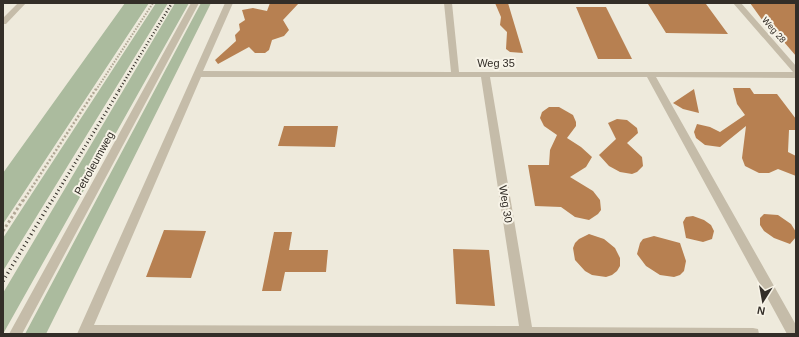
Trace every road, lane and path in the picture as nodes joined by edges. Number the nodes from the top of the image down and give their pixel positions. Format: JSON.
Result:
{"nodes":[{"id":1,"x":22,"y":3,"type":"edge"},
{"id":2,"x":153,"y":3,"type":"edge"},
{"id":3,"x":195,"y":3,"type":"edge"},
{"id":4,"x":229,"y":3,"type":"edge"},
{"id":5,"x":448,"y":3,"type":"edge"},
{"id":6,"x":737,"y":3,"type":"edge"},
{"id":7,"x":3,"y":22,"type":"edge"},
{"id":8,"x":796,"y":71,"type":"edge"},
{"id":9,"x":197,"y":74,"type":"junction"},
{"id":10,"x":455,"y":74,"type":"junction"},
{"id":11,"x":485,"y":74,"type":"junction"},
{"id":12,"x":650,"y":75,"type":"junction"},
{"id":13,"x":796,"y":75,"type":"edge"},
{"id":14,"x":3,"y":231,"type":"edge"},
{"id":15,"x":84,"y":332,"type":"edge"},
{"id":16,"x":527,"y":333,"type":"edge"},
{"id":17,"x":15,"y":334,"type":"edge"},
{"id":18,"x":681,"y":334,"type":"edge"},
{"id":19,"x":753,"y":334,"type":"edge"},
{"id":20,"x":794,"y":334,"type":"edge"}],
"edges":[{"from":1,"to":7,"type":"street"},
{"from":2,"to":14,"type":"path"},
{"from":3,"to":17,"type":"street","name":"Petroleumweg"},
{"from":4,"to":9,"type":"street"},
{"from":5,"to":10,"type":"street"},
{"from":6,"to":8,"type":"street","name":"Weg 28"},
{"from":9,"to":10,"type":"street","name":"Weg 35"},
{"from":9,"to":15,"type":"street"},
{"from":10,"to":11,"type":"street","name":"Weg 35"},
{"from":11,"to":12,"type":"street","name":"Weg 35"},
{"from":11,"to":16,"type":"street","name":"Weg 30"},
{"from":12,"to":13,"type":"street","name":"Weg 35"},
{"from":12,"to":20,"type":"street"},
{"from":15,"to":16,"type":"street"},
{"from":16,"to":18,"type":"street"},
{"from":18,"to":19,"type":"street"}]}
